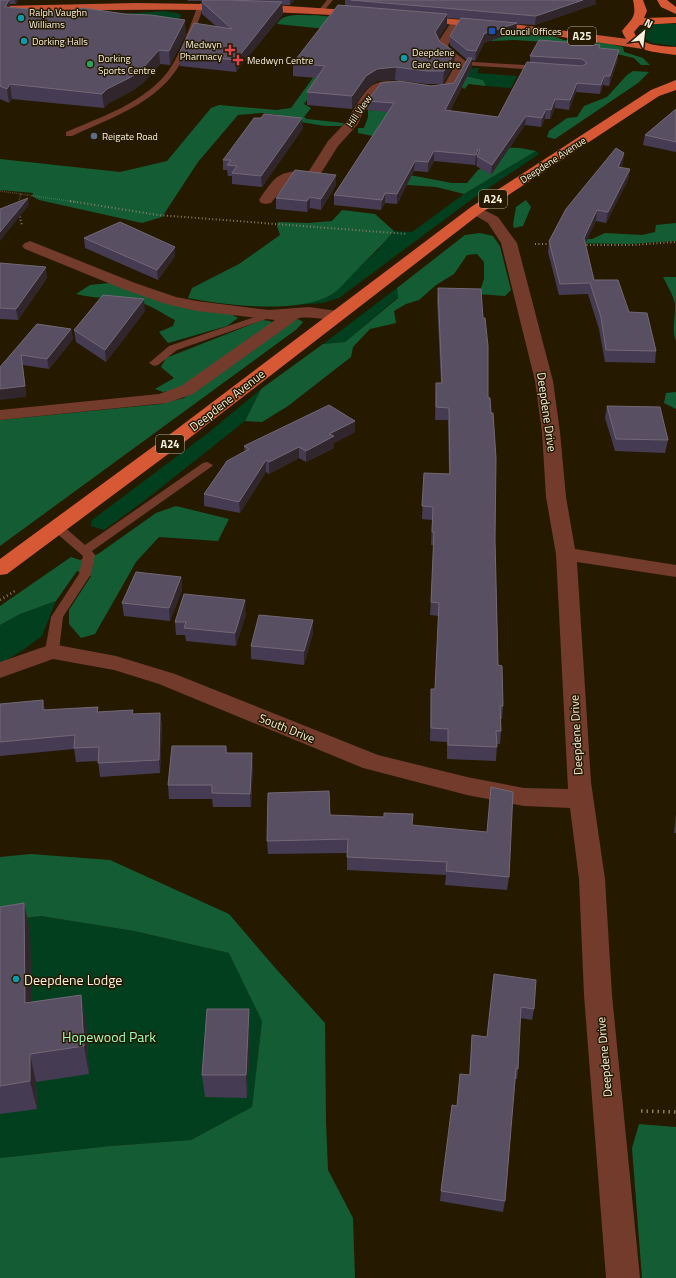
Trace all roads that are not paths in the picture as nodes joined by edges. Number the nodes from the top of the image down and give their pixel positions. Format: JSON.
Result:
{"nodes":[{"id":1,"x":330,"y":0,"type":"edge"},
{"id":2,"x":638,"y":0,"type":"edge"},
{"id":3,"x":662,"y":0,"type":"edge"},
{"id":4,"x":114,"y":3,"type":"edge"},
{"id":5,"x":201,"y":5,"type":"junction"},
{"id":6,"x":0,"y":9,"type":"edge"},
{"id":7,"x":321,"y":11,"type":"junction"},
{"id":8,"x":676,"y":11,"type":"edge"},
{"id":9,"x":377,"y":15,"type":"edge"},
{"id":10,"x":404,"y":18,"type":"edge"},
{"id":11,"x":676,"y":20,"type":"edge"},
{"id":12,"x":456,"y":23,"type":"junction"},
{"id":13,"x":635,"y":24,"type":"junction"},
{"id":14,"x":619,"y":26,"type":"dead end"},
{"id":15,"x":521,"y":28,"type":"junction"},
{"id":16,"x":599,"y":28,"type":"dead end"},
{"id":17,"x":643,"y":45,"type":"junction"},
{"id":18,"x":674,"y":56,"type":"edge"},
{"id":19,"x":462,"y":63,"type":"junction"},
{"id":20,"x":544,"y":68,"type":"edge"},
{"id":21,"x":673,"y":79,"type":"edge"},
{"id":22,"x":69,"y":134,"type":"dead end"},
{"id":23,"x":266,"y":200,"type":"dead end"},
{"id":24,"x":476,"y":210,"type":"junction"},
{"id":25,"x":30,"y":246,"type":"road end"},
{"id":26,"x":294,"y":314,"type":"junction"},
{"id":27,"x":269,"y":315,"type":"junction"},
{"id":28,"x":338,"y":315,"type":"junction"},
{"id":29,"x":154,"y":363,"type":"dead end"},
{"id":30,"x":0,"y":415,"type":"edge"},
{"id":31,"x":207,"y":465,"type":"dead end"},
{"id":32,"x":58,"y":528,"type":"junction"},
{"id":33,"x":85,"y":552,"type":"junction"},
{"id":34,"x":566,"y":554,"type":"junction"},
{"id":35,"x":0,"y":569,"type":"edge"},
{"id":36,"x":676,"y":571,"type":"edge"},
{"id":37,"x":52,"y":651,"type":"junction"},
{"id":38,"x":0,"y":670,"type":"edge"},
{"id":39,"x":581,"y":799,"type":"junction"},
{"id":40,"x":622,"y":1278,"type":"edge"}],
"edges":[{"from":1,"to":7,"type":"lane"},
{"from":2,"to":13,"type":"highway"},
{"from":3,"to":8,"type":"highway"},
{"from":4,"to":5,"type":"main road"},
{"from":4,"to":6,"type":"main road"},
{"from":5,"to":7,"type":"main road"},
{"from":5,"to":22,"type":"lane"},
{"from":7,"to":9,"type":"main road"},
{"from":10,"to":12,"type":"main road","number":"A25"},
{"from":11,"to":13,"type":"highway"},
{"from":12,"to":15,"type":"main road","number":"A25"},
{"from":12,"to":19,"type":"street"},
{"from":13,"to":14,"type":"main road"},
{"from":13,"to":17,"type":"highway"},
{"from":15,"to":16,"type":"main road","number":"A25"},
{"from":15,"to":17,"type":"main road","number":"A25"},
{"from":17,"to":18,"type":"highway"},
{"from":19,"to":20,"type":"lane"},
{"from":19,"to":23,"type":"street","name":"Hill View"},
{"from":21,"to":24,"type":"highway","name":"Deepdene Avenue","number":"A24"},
{"from":24,"to":28,"type":"highway","name":"Deepdene Avenue","number":"A24"},
{"from":24,"to":34,"type":"street","name":"Deepdene Drive"},
{"from":25,"to":27,"type":"street"},
{"from":26,"to":27,"type":"street"},
{"from":26,"to":28,"type":"street"},
{"from":26,"to":30,"type":"street"},
{"from":27,"to":29,"type":"lane"},
{"from":28,"to":32,"type":"highway","name":"Deepdene Avenue","number":"A24"},
{"from":31,"to":33,"type":"lane"},
{"from":32,"to":33,"type":"lane"},
{"from":32,"to":35,"type":"highway","name":"Deepdene Avenue","number":"A24"},
{"from":33,"to":37,"type":"lane"},
{"from":34,"to":36,"type":"street"},
{"from":34,"to":39,"type":"street","name":"Deepdene Drive"},
{"from":37,"to":38,"type":"street"},
{"from":37,"to":39,"type":"street","name":"South Drive"},
{"from":39,"to":40,"type":"street","name":"Deepdene Drive"}]}
